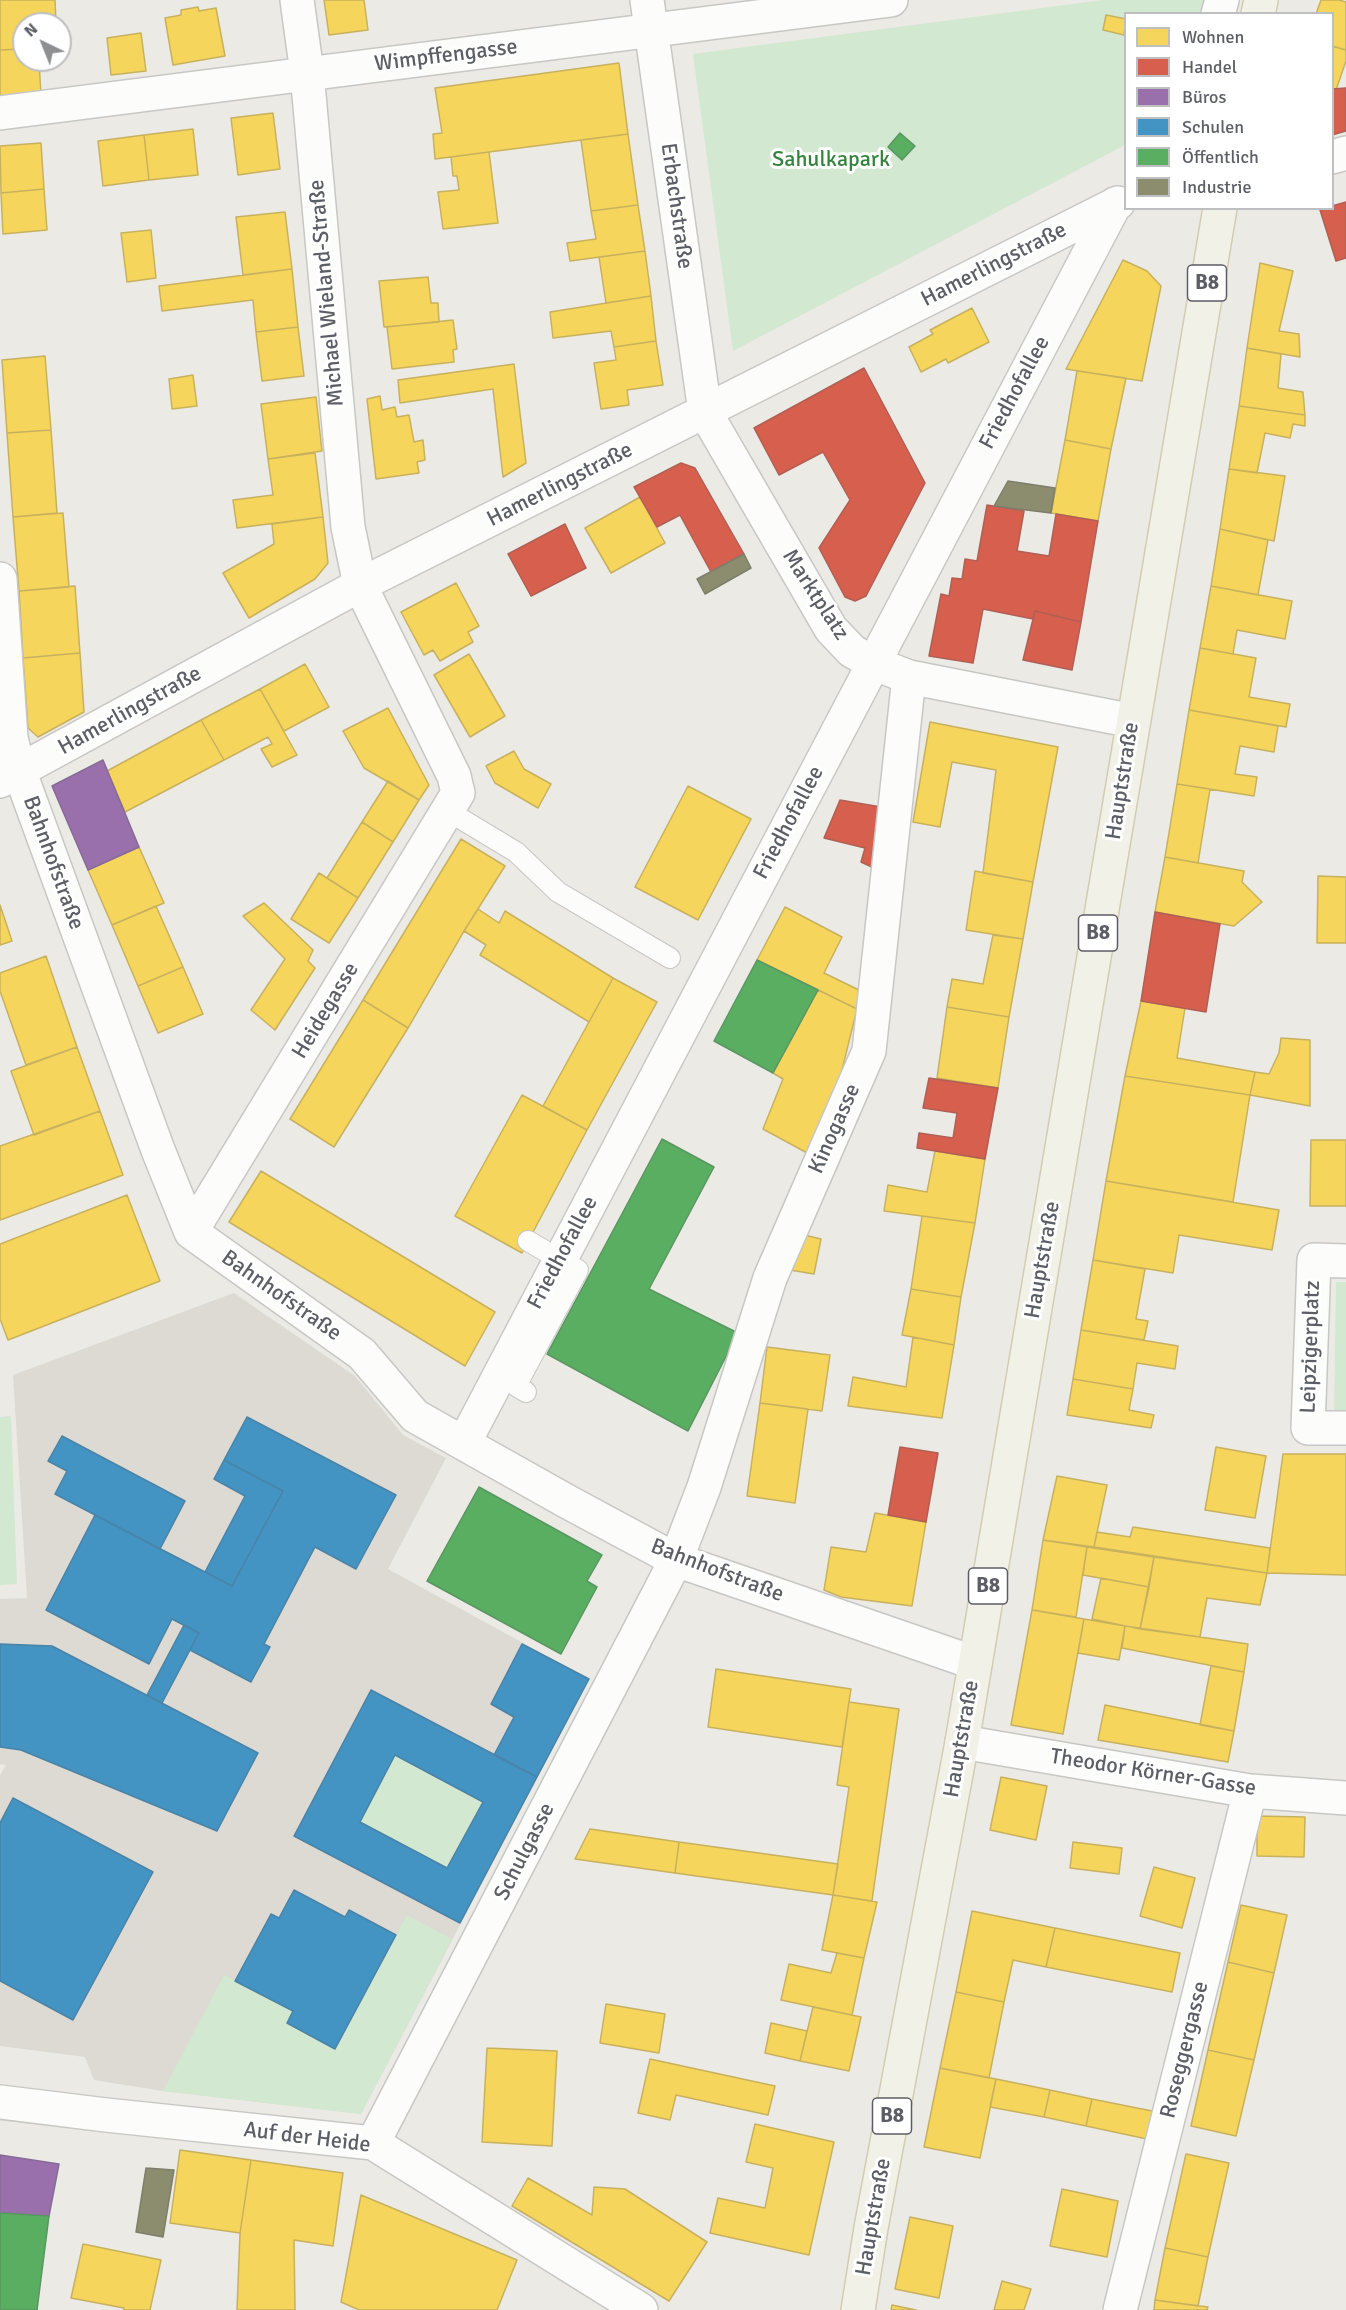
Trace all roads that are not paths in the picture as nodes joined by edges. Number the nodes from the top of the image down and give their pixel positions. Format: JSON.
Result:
{"nodes":[{"id":1,"x":297,"y":0,"type":"edge"},
{"id":2,"x":891,"y":0,"type":"edge"},
{"id":3,"x":650,"y":16,"type":"edge"},
{"id":4,"x":307,"y":73,"type":"junction"},
{"id":5,"x":0,"y":113,"type":"edge"},
{"id":6,"x":1120,"y":202,"type":"edge"},
{"id":7,"x":1220,"y":210,"type":"edge"},
{"id":8,"x":705,"y":412,"type":"junction"},
{"id":9,"x":0,"y":579,"type":"edge"},
{"id":10,"x":360,"y":585,"type":"junction"},
{"id":11,"x":873,"y":663,"type":"junction"},
{"id":12,"x":909,"y":677,"type":"junction"},
{"id":13,"x":1133,"y":721,"type":"junction"},
{"id":14,"x":9,"y":775,"type":"edge"},
{"id":15,"x":453,"y":799,"type":"junction"},
{"id":16,"x":670,"y":958,"type":"dead end"},
{"id":17,"x":191,"y":1232,"type":"junction"},
{"id":18,"x":528,"y":1240,"type":"dead end"},
{"id":19,"x":560,"y":1259,"type":"junction"},
{"id":20,"x":1346,"y":1261,"type":"edge"},
{"id":21,"x":526,"y":1392,"type":"dead end"},
{"id":22,"x":1346,"y":1428,"type":"edge"},
{"id":23,"x":464,"y":1443,"type":"junction"},
{"id":24,"x":676,"y":1560,"type":"junction"},
{"id":25,"x":975,"y":1663,"type":"junction"},
{"id":26,"x":962,"y":1742,"type":"junction"},
{"id":27,"x":1250,"y":1791,"type":"junction"},
{"id":28,"x":1346,"y":1798,"type":"edge"},
{"id":29,"x":0,"y":2102,"type":"edge"},
{"id":30,"x":373,"y":2143,"type":"junction"},
{"id":31,"x":641,"y":2310,"type":"edge"},
{"id":32,"x":858,"y":2310,"type":"edge"},
{"id":33,"x":1120,"y":2310,"type":"edge"}],
"edges":[{"from":1,"to":4,"type":"street","name":"Michael Wieland-Straße"},
{"from":2,"to":3,"type":"street","name":"Wimpffengasse"},
{"from":3,"to":4,"type":"street","name":"Wimpffengasse"},
{"from":3,"to":8,"type":"street","name":"Erbachstraße"},
{"from":4,"to":5,"type":"street","name":"Wimpffengasse"},
{"from":4,"to":10,"type":"street","name":"Michael Wieland-Straße"},
{"from":6,"to":8,"type":"street","name":"Hamerlingstraße"},
{"from":6,"to":11,"type":"street","name":"Friedhofallee"},
{"from":7,"to":13,"type":"main road","name":"Hauptstraße","number":"B8"},
{"from":8,"to":10,"type":"street","name":"Hamerlingstraße"},
{"from":8,"to":11,"type":"street","name":"Marktplatz"},
{"from":9,"to":14,"type":"street","name":"Bahnhofstraße"},
{"from":10,"to":14,"type":"street","name":"Hamerlingstraße"},
{"from":10,"to":15,"type":"street","name":"Michael Wieland-Straße"},
{"from":11,"to":12,"type":"street","name":"Marktplatz"},
{"from":11,"to":19,"type":"street","name":"Friedhofallee"},
{"from":12,"to":13,"type":"street","name":"Marktplatz"},
{"from":12,"to":24,"type":"street","name":"Kinogasse"},
{"from":13,"to":25,"type":"main road","name":"Hauptstraße","number":"B8"},
{"from":14,"to":17,"type":"street","name":"Bahnhofstraße"},
{"from":15,"to":16,"type":"lane"},
{"from":15,"to":17,"type":"street","name":"Heidegasse"},
{"from":17,"to":23,"type":"street","name":"Bahnhofstraße"},
{"from":18,"to":19,"type":"lane"},
{"from":19,"to":21,"type":"lane"},
{"from":19,"to":23,"type":"street","name":"Friedhofallee"},
{"from":20,"to":22,"type":"street","name":"Leipzigerplatz"},
{"from":23,"to":24,"type":"street","name":"Bahnhofstraße"},
{"from":24,"to":25,"type":"street","name":"Bahnhofstraße"},
{"from":24,"to":30,"type":"street","name":"Schulgasse"},
{"from":25,"to":26,"type":"main road","name":"Hauptstraße","number":"B8"},
{"from":26,"to":27,"type":"street","name":"Theodor Körner-Gasse"},
{"from":26,"to":32,"type":"main road","name":"Hauptstraße","number":"B8"},
{"from":27,"to":28,"type":"street","name":"Theodor Körner-Gasse"},
{"from":27,"to":33,"type":"street","name":"Roseggergasse"},
{"from":29,"to":30,"type":"street","name":"Auf der Heide"},
{"from":30,"to":31,"type":"street","name":"Auf der Heide"}]}
